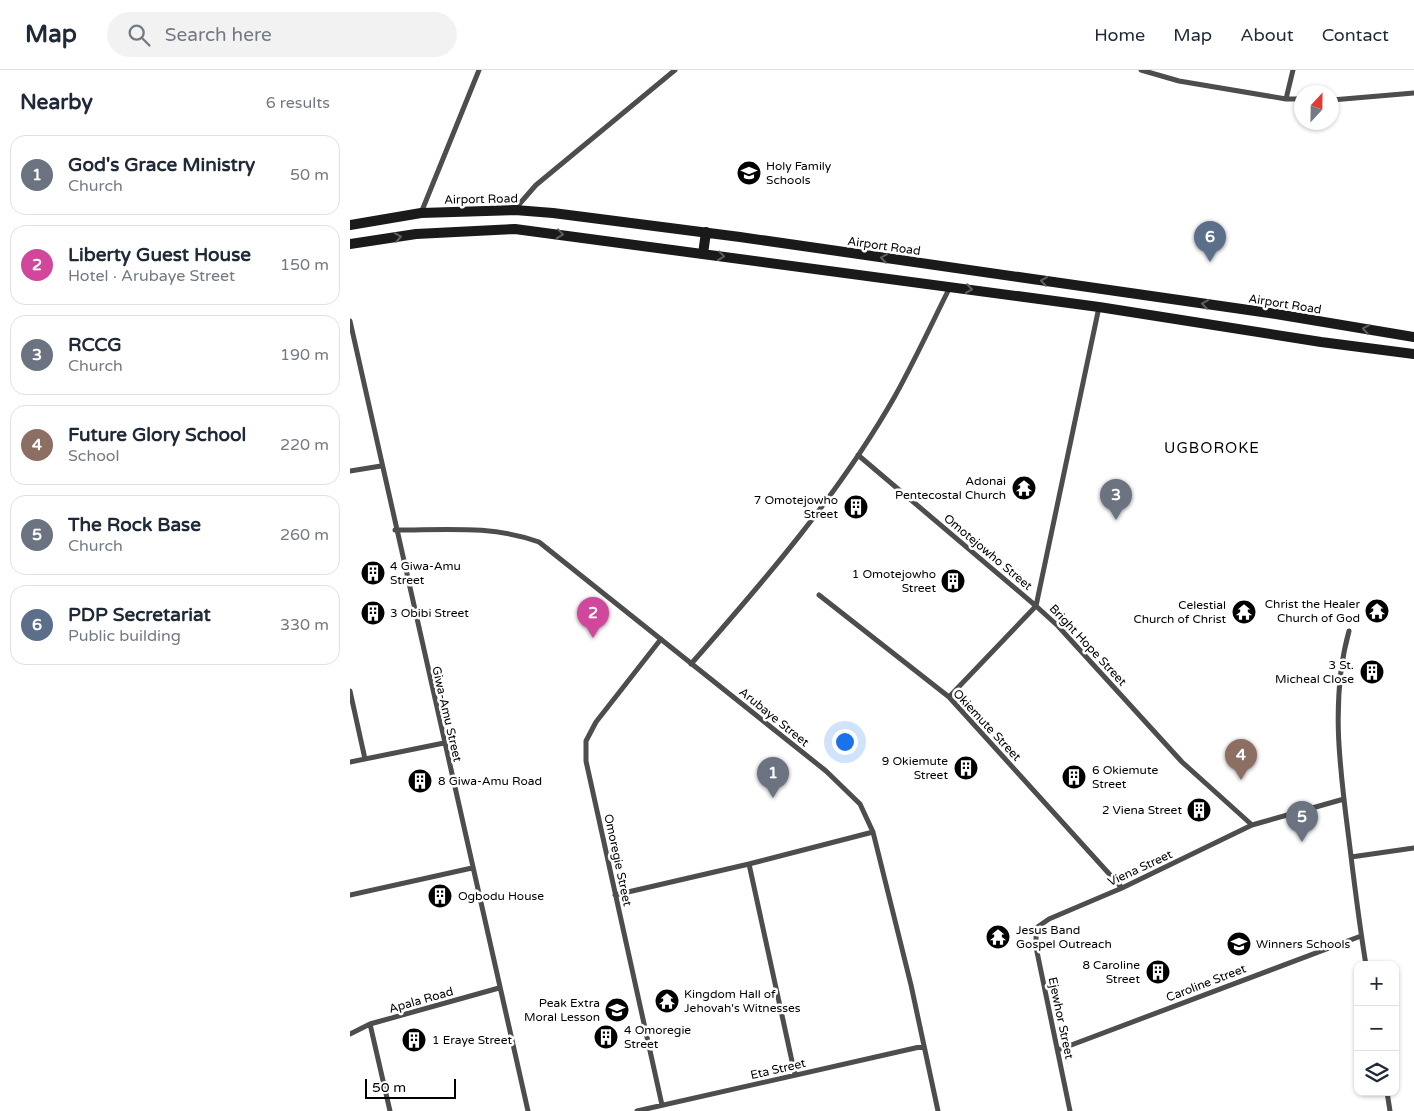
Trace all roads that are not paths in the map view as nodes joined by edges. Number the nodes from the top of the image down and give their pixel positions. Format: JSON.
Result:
{"nodes":[{"id":1,"x":480,"y":70,"type":"edge"},
{"id":2,"x":674,"y":70,"type":"edge"},
{"id":3,"x":1141,"y":70,"type":"edge"},
{"id":4,"x":1293,"y":70,"type":"edge"},
{"id":5,"x":1414,"y":93,"type":"edge"},
{"id":6,"x":1286,"y":99,"type":"junction"},
{"id":7,"x":1294,"y":99,"type":"edge"},
{"id":8,"x":1339,"y":99,"type":"edge"},
{"id":9,"x":515,"y":210,"type":"junction"},
{"id":10,"x":421,"y":213,"type":"junction"},
{"id":11,"x":350,"y":225,"type":"edge"},
{"id":12,"x":706,"y":232,"type":"junction"},
{"id":13,"x":350,"y":244,"type":"edge"},
{"id":14,"x":703,"y":254,"type":"junction"},
{"id":15,"x":950,"y":287,"type":"junction"},
{"id":16,"x":1099,"y":307,"type":"junction"},
{"id":17,"x":350,"y":321,"type":"edge"},
{"id":18,"x":1414,"y":337,"type":"edge"},
{"id":19,"x":1414,"y":354,"type":"edge"},
{"id":20,"x":858,"y":455,"type":"junction"},
{"id":21,"x":381,"y":466,"type":"junction"},
{"id":22,"x":350,"y":471,"type":"edge"},
{"id":23,"x":396,"y":530,"type":"junction"},
{"id":24,"x":819,"y":595,"type":"dead end"},
{"id":25,"x":1036,"y":606,"type":"junction"},
{"id":26,"x":1349,"y":631,"type":"dead end"},
{"id":27,"x":661,"y":640,"type":"junction"},
{"id":28,"x":691,"y":664,"type":"junction"},
{"id":29,"x":350,"y":691,"type":"edge"},
{"id":30,"x":949,"y":697,"type":"junction"},
{"id":31,"x":444,"y":743,"type":"junction"},
{"id":32,"x":365,"y":758,"type":"junction"},
{"id":33,"x":350,"y":762,"type":"edge"},
{"id":34,"x":1344,"y":799,"type":"junction"},
{"id":35,"x":1252,"y":825,"type":"junction"},
{"id":36,"x":873,"y":832,"type":"junction"},
{"id":37,"x":1414,"y":848,"type":"edge"},
{"id":38,"x":1351,"y":858,"type":"junction"},
{"id":39,"x":749,"y":864,"type":"junction"},
{"id":40,"x":472,"y":868,"type":"junction"},
{"id":41,"x":1122,"y":888,"type":"junction"},
{"id":42,"x":350,"y":895,"type":"edge"},
{"id":43,"x":615,"y":895,"type":"junction"},
{"id":44,"x":1036,"y":928,"type":"joint"},
{"id":45,"x":1361,"y":936,"type":"junction"},
{"id":46,"x":1365,"y":961,"type":"edge"},
{"id":47,"x":499,"y":988,"type":"junction"},
{"id":48,"x":370,"y":1024,"type":"junction"},
{"id":49,"x":350,"y":1034,"type":"edge"},
{"id":50,"x":924,"y":1046,"type":"junction"},
{"id":51,"x":1058,"y":1050,"type":"junction"},
{"id":52,"x":795,"y":1075,"type":"junction"},
{"id":53,"x":1387,"y":1096,"type":"edge"},
{"id":54,"x":662,"y":1105,"type":"junction"},
{"id":55,"x":390,"y":1111,"type":"edge"},
{"id":56,"x":528,"y":1111,"type":"edge"},
{"id":57,"x":637,"y":1111,"type":"edge"},
{"id":58,"x":938,"y":1111,"type":"edge"},
{"id":59,"x":1070,"y":1111,"type":"edge"},
{"id":60,"x":1390,"y":1111,"type":"edge"}],
"edges":[{"from":1,"to":10,"type":"street"},
{"from":2,"to":9,"type":"street"},
{"from":3,"to":6,"type":"street"},
{"from":4,"to":6,"type":"street"},
{"from":5,"to":8,"type":"street"},
{"from":6,"to":7,"type":"street"},
{"from":9,"to":10,"type":"main road","name":"Airport Road"},
{"from":9,"to":12,"type":"main road","name":"Airport Road"},
{"from":10,"to":11,"type":"main road","name":"Airport Road"},
{"from":12,"to":14,"type":"main road"},
{"from":18,"to":12,"type":"main road","name":"Airport Road","one_way":true},
{"from":13,"to":14,"type":"main road","one_way":true},
{"from":14,"to":15,"type":"main road","one_way":true},
{"from":15,"to":16,"type":"main road","one_way":true},
{"from":15,"to":20,"type":"street"},
{"from":16,"to":19,"type":"main road"},
{"from":16,"to":25,"type":"street","name":"Bright Hope Street"},
{"from":17,"to":21,"type":"street","name":"Giwa-Amu Street"},
{"from":20,"to":25,"type":"street","name":"Omotejowho Street"},
{"from":20,"to":28,"type":"street"},
{"from":21,"to":22,"type":"street"},
{"from":21,"to":23,"type":"street","name":"Giwa-Amu Street"},
{"from":23,"to":27,"type":"street","name":"Arubaye Street"},
{"from":23,"to":31,"type":"street","name":"Giwa-Amu Street"},
{"from":24,"to":30,"type":"street","name":"Okiemute Street"},
{"from":25,"to":30,"type":"street"},
{"from":25,"to":35,"type":"street","name":"Bright Hope Street"},
{"from":26,"to":34,"type":"street"},
{"from":27,"to":28,"type":"street","name":"Arubaye Street"},
{"from":27,"to":43,"type":"street","name":"Omoregie Street"},
{"from":28,"to":36,"type":"street","name":"Arubaye Street"},
{"from":29,"to":32,"type":"street"},
{"from":30,"to":41,"type":"street","name":"Okiemute Street"},
{"from":31,"to":32,"type":"street"},
{"from":31,"to":40,"type":"street","name":"Giwa-Amu Street"},
{"from":32,"to":33,"type":"street"},
{"from":34,"to":35,"type":"street"},
{"from":34,"to":38,"type":"street"},
{"from":35,"to":41,"type":"street","name":"Viena Street"},
{"from":36,"to":39,"type":"street"},
{"from":36,"to":50,"type":"street","name":"Arubaye Street"},
{"from":37,"to":38,"type":"street"},
{"from":38,"to":45,"type":"street"},
{"from":39,"to":43,"type":"street"},
{"from":39,"to":52,"type":"street"},
{"from":40,"to":42,"type":"street"},
{"from":40,"to":47,"type":"street","name":"Giwa-Amu Street"},
{"from":41,"to":44,"type":"street","name":"Viena Street"},
{"from":43,"to":54,"type":"street","name":"Omoregie Street"},
{"from":44,"to":51,"type":"street","name":"Ejewhor Street"},
{"from":45,"to":46,"type":"street"},
{"from":45,"to":51,"type":"street","name":"Caroline Street"},
{"from":47,"to":48,"type":"street","name":"Apala Road"},
{"from":47,"to":56,"type":"street","name":"Giwa-Amu Street"},
{"from":48,"to":49,"type":"street","name":"Apala Road"},
{"from":48,"to":55,"type":"street"},
{"from":50,"to":52,"type":"street","name":"Eta Street"},
{"from":50,"to":58,"type":"street","name":"Arubaye Street"},
{"from":51,"to":59,"type":"street","name":"Ejewhor Street"},
{"from":52,"to":54,"type":"street","name":"Eta Street"},
{"from":53,"to":60,"type":"street"},
{"from":54,"to":57,"type":"street","name":"Eta Street"}]}
